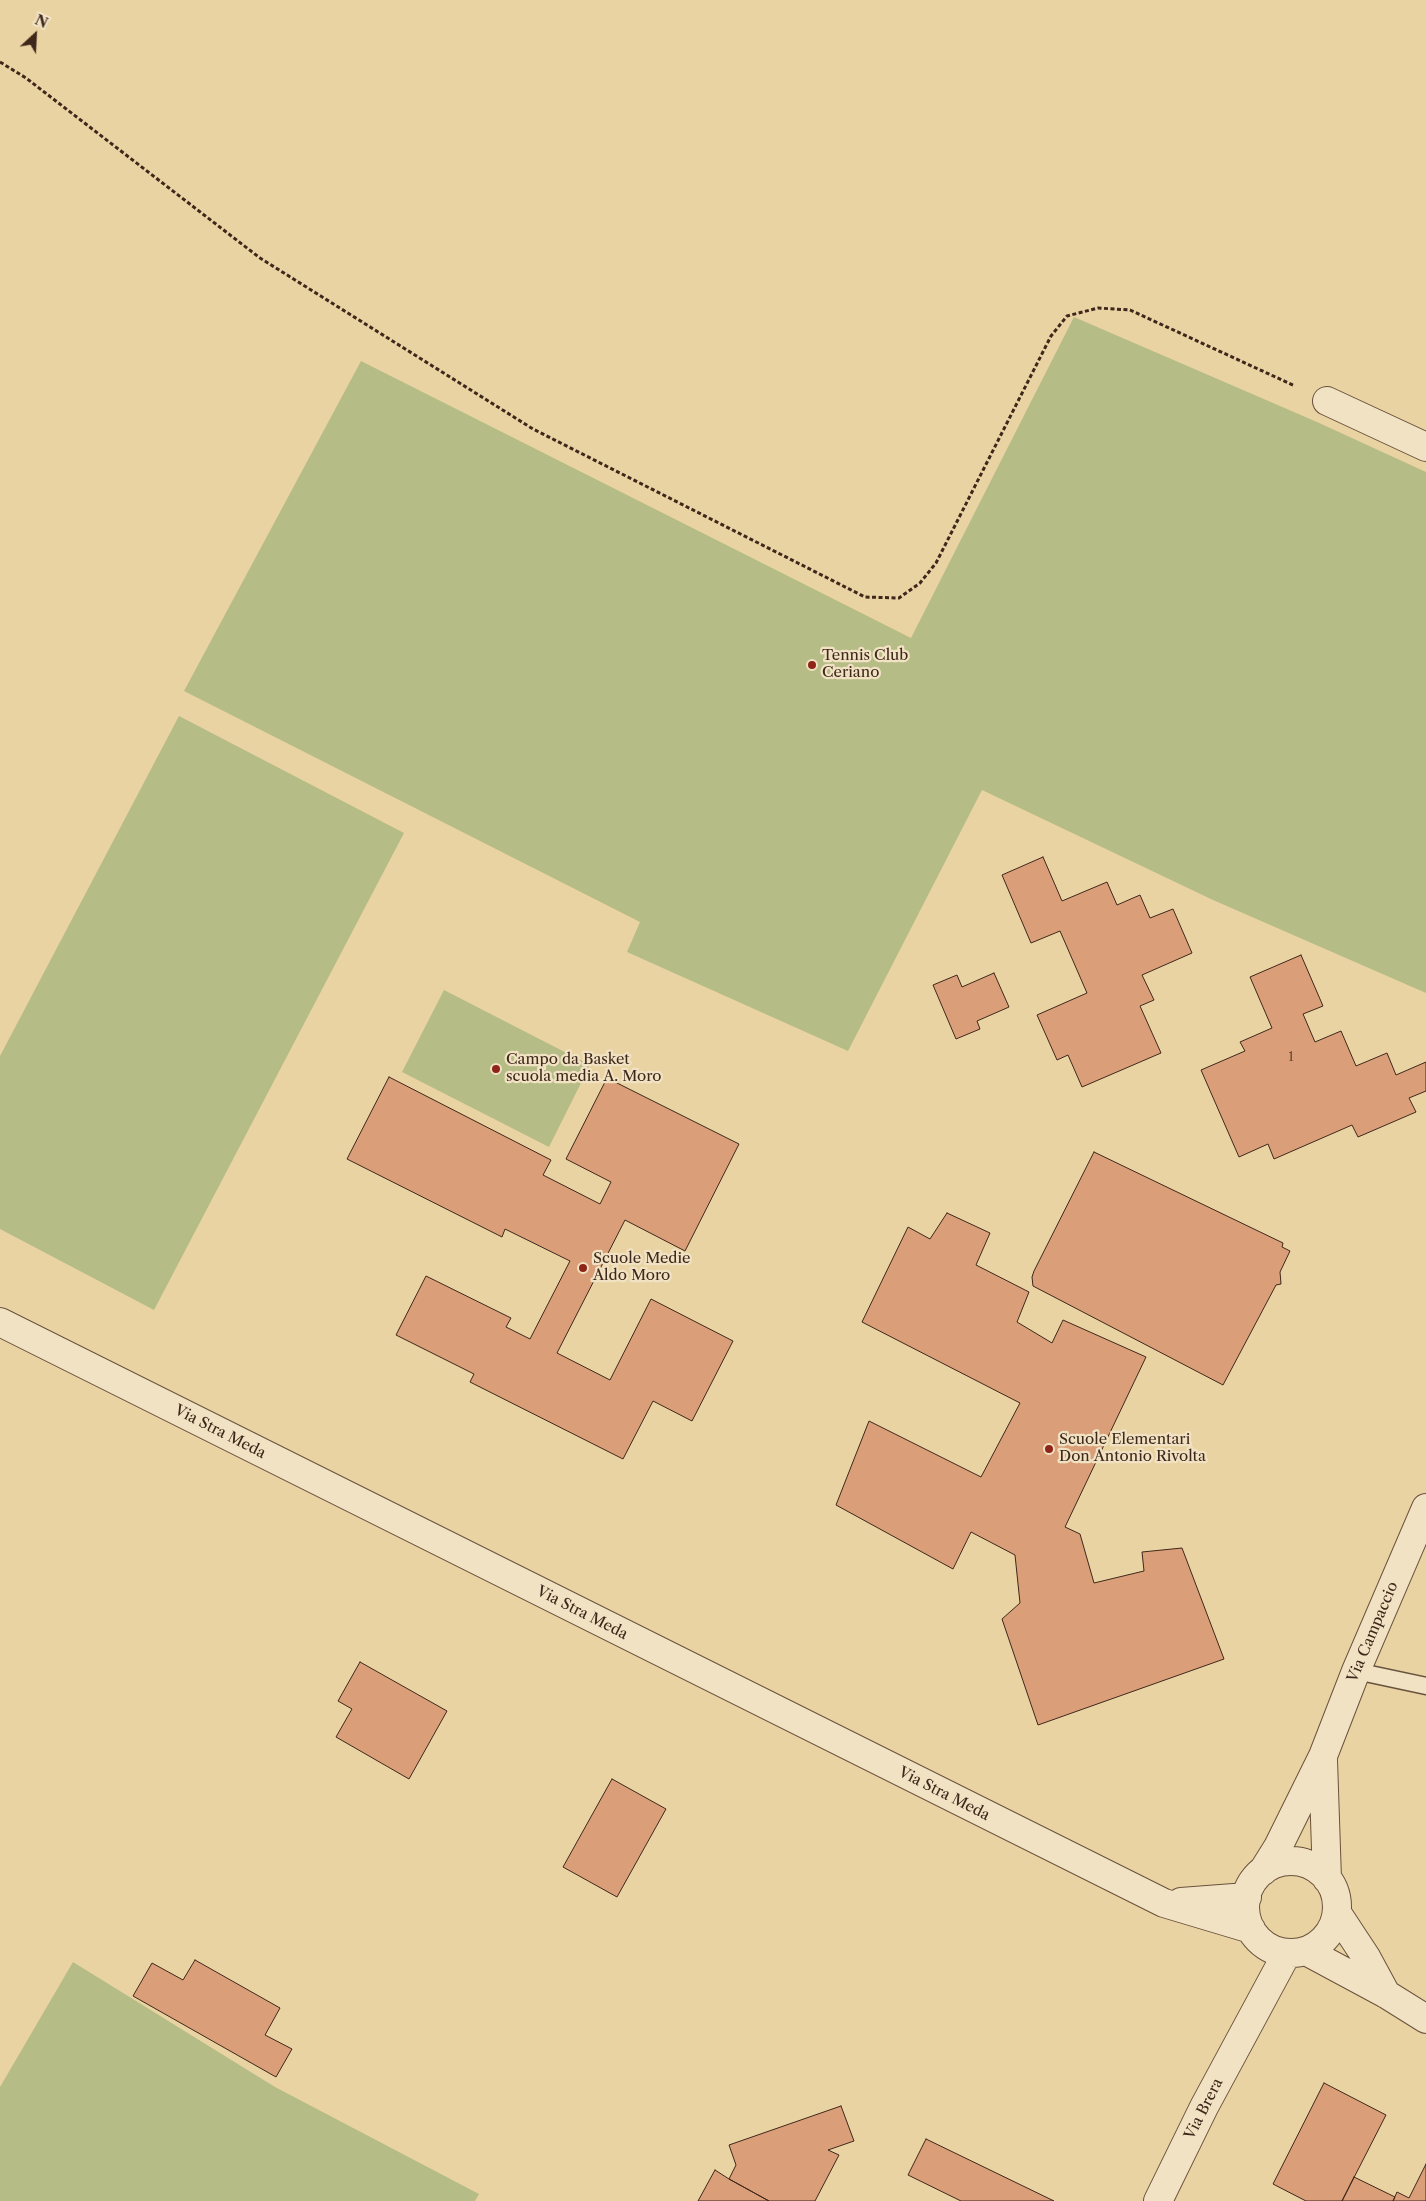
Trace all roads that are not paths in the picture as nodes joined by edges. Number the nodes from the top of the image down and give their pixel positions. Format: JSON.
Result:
{"nodes":[{"id":1,"x":1327,"y":401,"type":"road end"},
{"id":2,"x":1426,"y":447,"type":"edge"},
{"id":3,"x":0,"y":1322,"type":"edge"},
{"id":4,"x":1426,"y":1508,"type":"edge"},
{"id":5,"x":1356,"y":1671,"type":"junction"},
{"id":6,"x":1426,"y":1686,"type":"edge"},
{"id":7,"x":1323,"y":1756,"type":"junction"},
{"id":8,"x":1263,"y":1871,"type":"junction"},
{"id":9,"x":1327,"y":1879,"type":"junction"},
{"id":10,"x":1247,"y":1897,"type":"junction"},
{"id":11,"x":1164,"y":1903,"type":"junction"},
{"id":12,"x":1337,"y":1912,"type":"junction"},
{"id":13,"x":1256,"y":1936,"type":"junction"},
{"id":14,"x":1296,"y":1952,"type":"junction"},
{"id":15,"x":1386,"y":1994,"type":"junction"},
{"id":16,"x":1251,"y":2017,"type":"junction"},
{"id":17,"x":1426,"y":2019,"type":"edge"},
{"id":18,"x":1158,"y":2201,"type":"edge"}],
"edges":[{"from":1,"to":2,"type":"street"},
{"from":3,"to":11,"type":"street","name":"Via Stra Meda"},
{"from":4,"to":5,"type":"street","name":"Via Campaccio"},
{"from":5,"to":6,"type":"lane"},
{"from":5,"to":7,"type":"street","name":"Via Campaccio"},
{"from":7,"to":8,"type":"street","name":"Via Campaccio"},
{"from":7,"to":9,"type":"street","name":"Via Campaccio"},
{"from":8,"to":9,"type":"street"},
{"from":8,"to":10,"type":"street"},
{"from":9,"to":12,"type":"street"},
{"from":10,"to":11,"type":"street"},
{"from":10,"to":13,"type":"street"},
{"from":11,"to":13,"type":"street","name":"Via Stra Meda"},
{"from":12,"to":14,"type":"street"},
{"from":12,"to":15,"type":"street"},
{"from":13,"to":14,"type":"street"},
{"from":13,"to":16,"type":"street","name":"Via Brera"},
{"from":14,"to":15,"type":"street"},
{"from":14,"to":16,"type":"street","name":"Via Brera"},
{"from":15,"to":17,"type":"street"},
{"from":16,"to":18,"type":"street","name":"Via Brera"}]}
